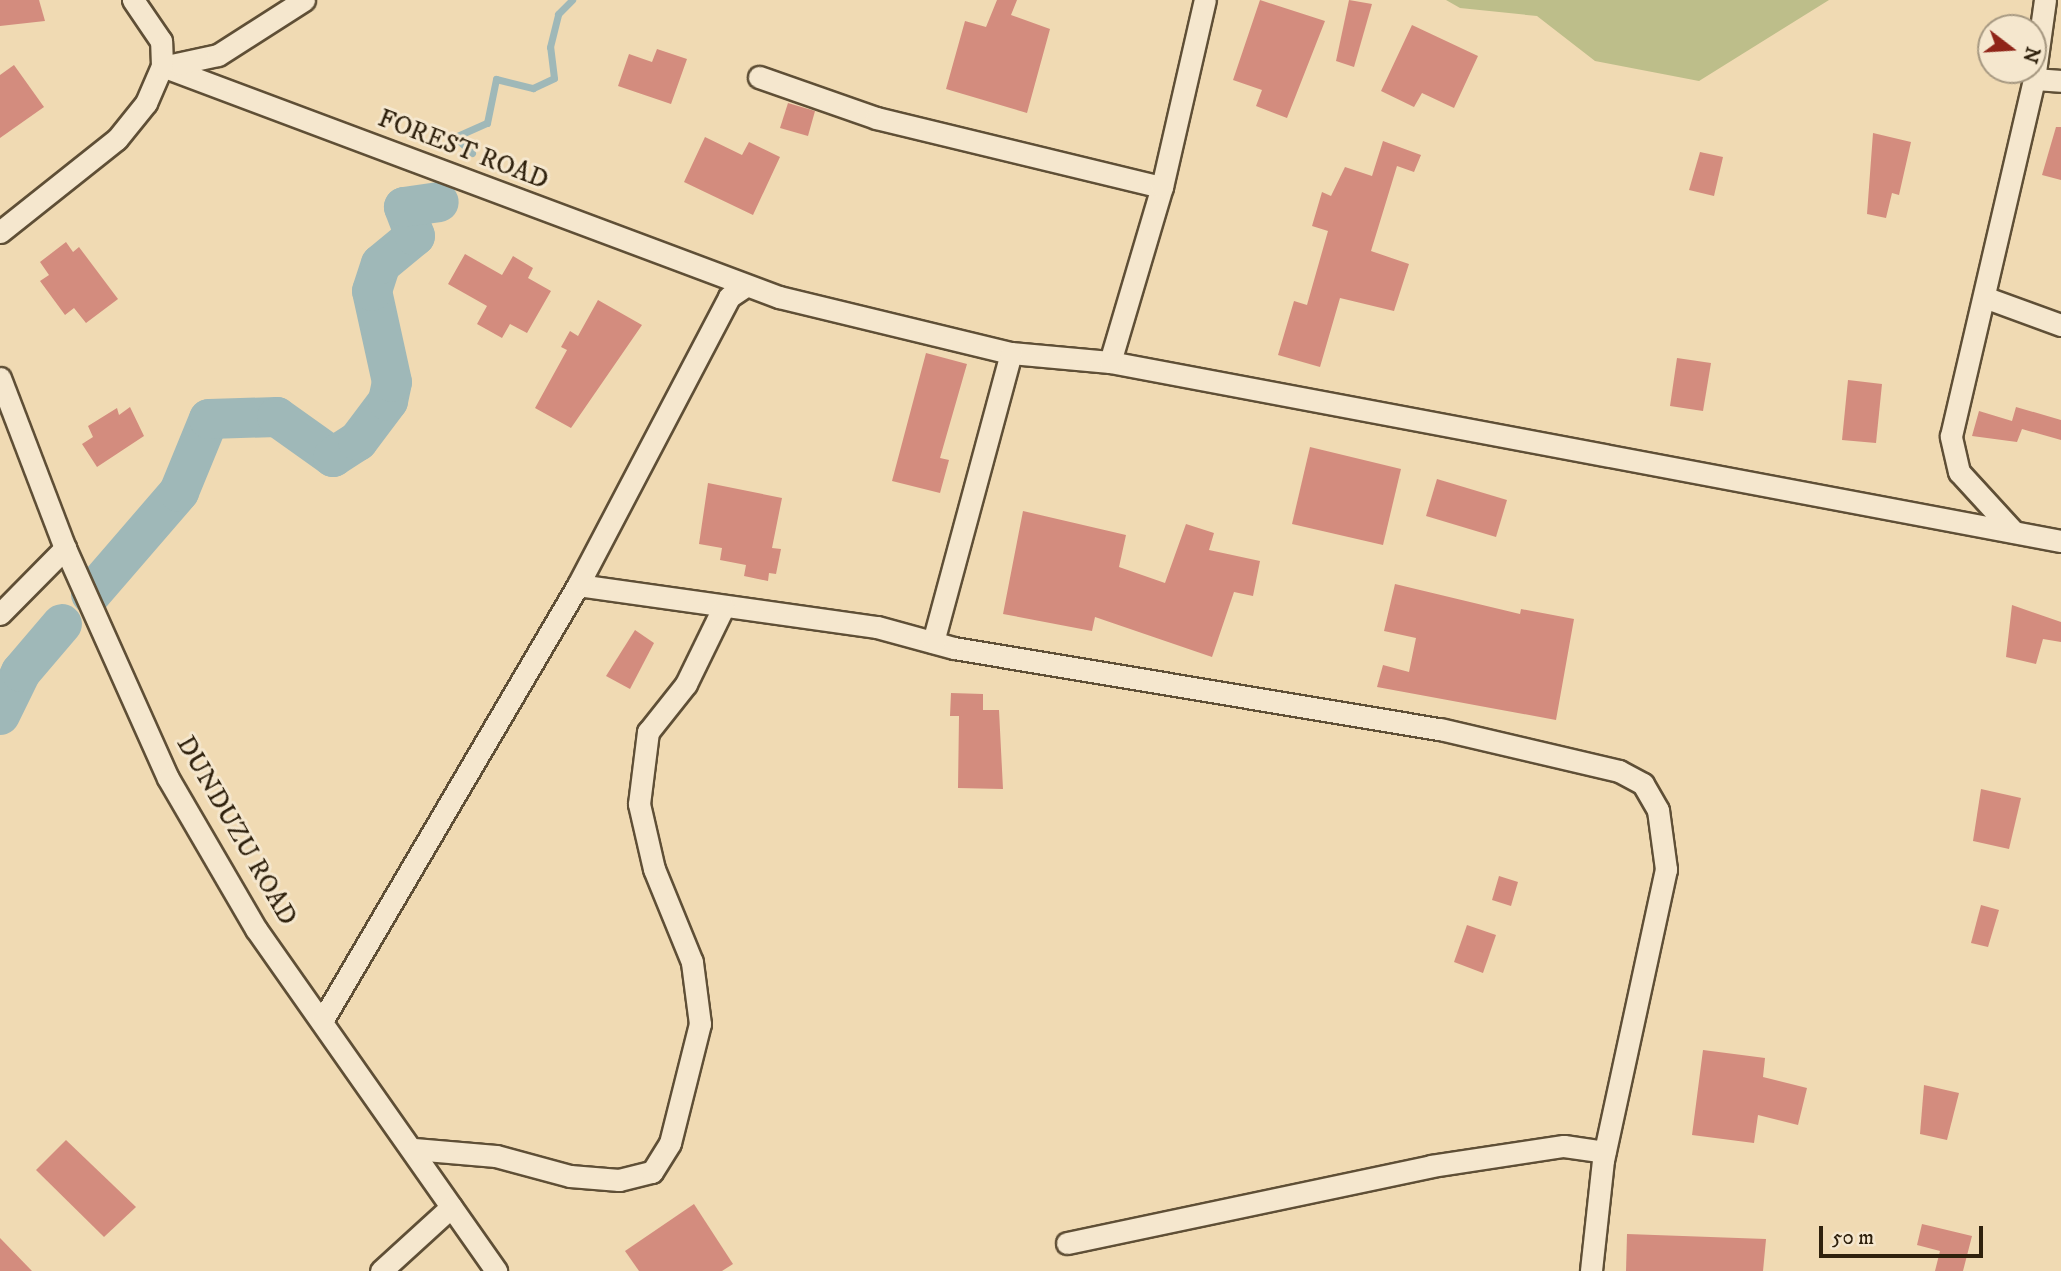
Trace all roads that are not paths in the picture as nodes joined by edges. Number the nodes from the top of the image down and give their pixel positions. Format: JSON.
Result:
{"nodes":[{"id":1,"x":133,"y":0,"type":"edge"},
{"id":2,"x":304,"y":0,"type":"edge"},
{"id":3,"x":1205,"y":0,"type":"edge"},
{"id":4,"x":162,"y":66,"type":"junction"},
{"id":5,"x":759,"y":77,"type":"dead end"},
{"id":6,"x":2033,"y":84,"type":"edge"},
{"id":7,"x":1161,"y":187,"type":"junction"},
{"id":8,"x":0,"y":232,"type":"edge"},
{"id":9,"x":744,"y":286,"type":"junction"},
{"id":10,"x":1984,"y":297,"type":"junction"},
{"id":11,"x":2061,"y":325,"type":"edge"},
{"id":12,"x":1011,"y":353,"type":"junction"},
{"id":13,"x":1110,"y":362,"type":"junction"},
{"id":14,"x":0,"y":378,"type":"edge"},
{"id":15,"x":2014,"y":531,"type":"junction"},
{"id":16,"x":2061,"y":541,"type":"edge"},
{"id":17,"x":65,"y":548,"type":"junction"},
{"id":18,"x":578,"y":585,"type":"junction"},
{"id":19,"x":723,"y":608,"type":"junction"},
{"id":20,"x":0,"y":614,"type":"edge"},
{"id":21,"x":933,"y":642,"type":"junction"},
{"id":22,"x":322,"y":1021,"type":"junction"},
{"id":23,"x":414,"y":1149,"type":"junction"},
{"id":24,"x":1605,"y":1152,"type":"junction"},
{"id":25,"x":451,"y":1208,"type":"junction"},
{"id":26,"x":1067,"y":1243,"type":"dead end"},
{"id":27,"x":381,"y":1271,"type":"edge"},
{"id":28,"x":496,"y":1271,"type":"edge"},
{"id":29,"x":1591,"y":1271,"type":"edge"}],
"edges":[{"from":1,"to":4,"type":"street"},
{"from":2,"to":4,"type":"street"},
{"from":3,"to":7,"type":"street"},
{"from":4,"to":8,"type":"street"},
{"from":4,"to":9,"type":"street","name":"FOREST ROAD"},
{"from":5,"to":7,"type":"street"},
{"from":6,"to":10,"type":"street"},
{"from":7,"to":13,"type":"street"},
{"from":9,"to":12,"type":"street","name":"FOREST ROAD"},
{"from":9,"to":18,"type":"street"},
{"from":10,"to":11,"type":"street"},
{"from":10,"to":15,"type":"street"},
{"from":12,"to":13,"type":"street","name":"FOREST ROAD"},
{"from":12,"to":21,"type":"street"},
{"from":13,"to":15,"type":"street","name":"FOREST ROAD"},
{"from":14,"to":17,"type":"street","name":"DUNDUZU ROAD"},
{"from":15,"to":16,"type":"street","name":"FOREST ROAD"},
{"from":17,"to":20,"type":"street"},
{"from":17,"to":22,"type":"street","name":"DUNDUZU ROAD"},
{"from":18,"to":19,"type":"street"},
{"from":18,"to":22,"type":"street"},
{"from":19,"to":21,"type":"street"},
{"from":19,"to":23,"type":"street"},
{"from":21,"to":24,"type":"street"},
{"from":22,"to":23,"type":"street","name":"DUNDUZU ROAD"},
{"from":23,"to":25,"type":"street","name":"DUNDUZU ROAD"},
{"from":24,"to":26,"type":"street"},
{"from":24,"to":29,"type":"street"},
{"from":25,"to":27,"type":"street"},
{"from":25,"to":28,"type":"street","name":"DUNDUZU ROAD"}]}
